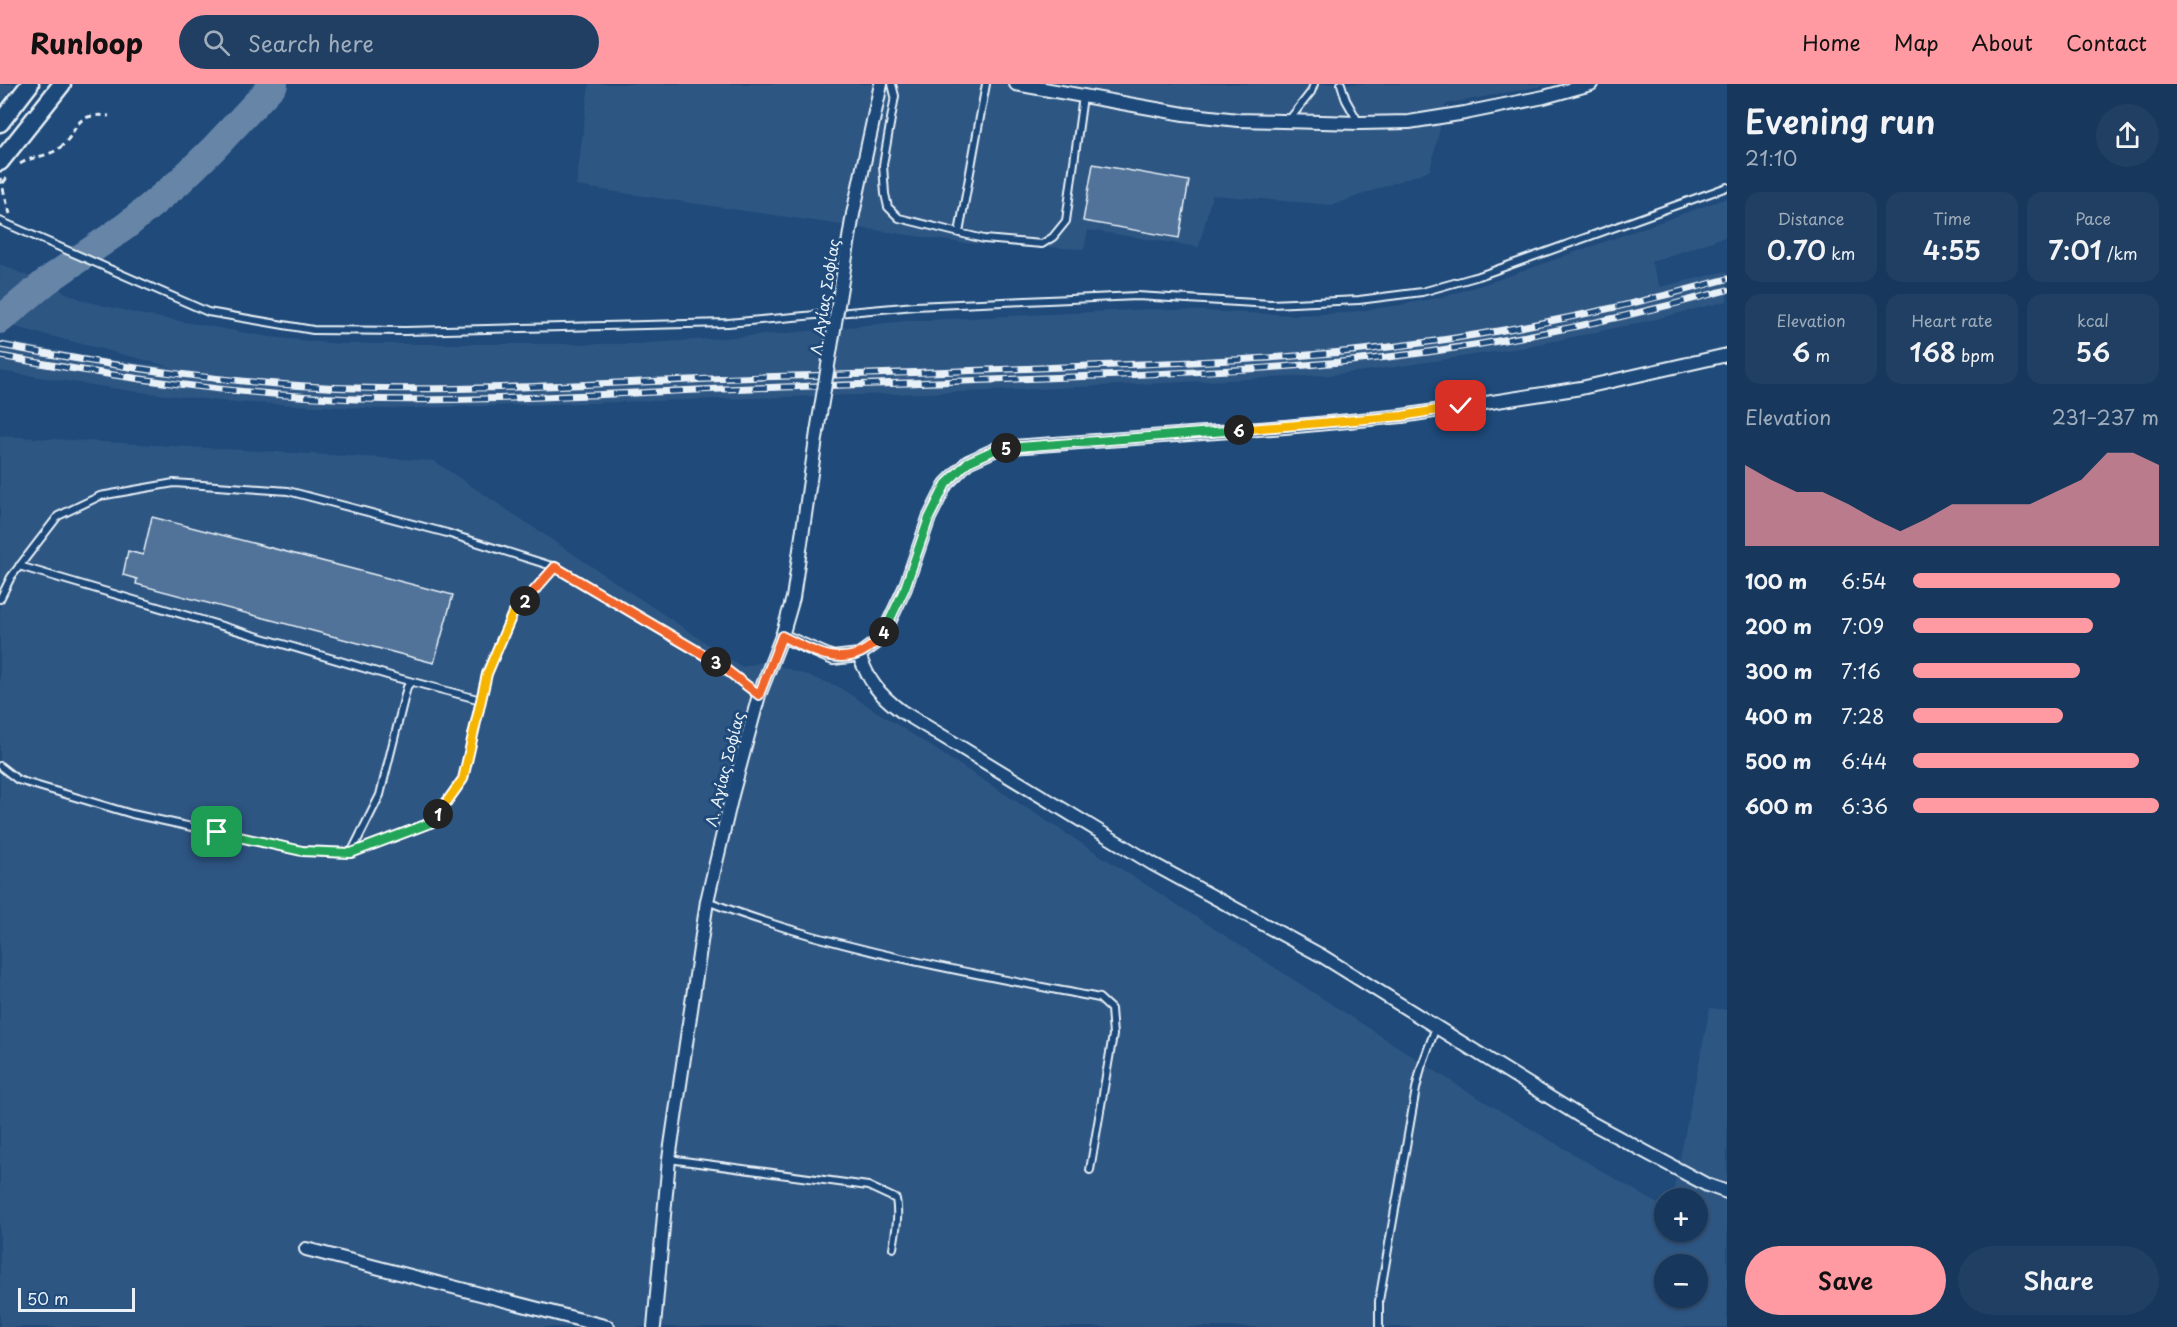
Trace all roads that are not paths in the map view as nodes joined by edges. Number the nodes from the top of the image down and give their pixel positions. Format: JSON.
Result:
{"nodes":[{"id":1,"x":30,"y":84,"type":"edge"},
{"id":2,"x":62,"y":84,"type":"edge"},
{"id":3,"x":881,"y":84,"type":"edge"},
{"id":4,"x":892,"y":84,"type":"edge"},
{"id":5,"x":986,"y":84,"type":"edge"},
{"id":6,"x":1016,"y":84,"type":"edge"},
{"id":7,"x":1314,"y":84,"type":"edge"},
{"id":8,"x":1341,"y":84,"type":"edge"},
{"id":9,"x":1591,"y":84,"type":"edge"},
{"id":10,"x":1083,"y":96,"type":"junction"},
{"id":11,"x":1287,"y":122,"type":"junction"},
{"id":12,"x":0,"y":123,"type":"edge"},
{"id":13,"x":1360,"y":123,"type":"junction"},
{"id":14,"x":6,"y":166,"type":"edge"},
{"id":15,"x":1727,"y":187,"type":"edge"},
{"id":16,"x":0,"y":221,"type":"edge"},
{"id":17,"x":959,"y":233,"type":"junction"},
{"id":18,"x":1727,"y":355,"type":"edge"},
{"id":19,"x":19,"y":566,"type":"junction"},
{"id":20,"x":555,"y":567,"type":"junction"},
{"id":21,"x":0,"y":598,"type":"edge"},
{"id":22,"x":782,"y":636,"type":"junction"},
{"id":23,"x":859,"y":655,"type":"junction"},
{"id":24,"x":411,"y":682,"type":"junction"},
{"id":25,"x":759,"y":695,"type":"junction"},
{"id":26,"x":481,"y":700,"type":"junction"},
{"id":27,"x":0,"y":766,"type":"edge"},
{"id":28,"x":351,"y":853,"type":"junction"},
{"id":29,"x":707,"y":901,"type":"junction"},
{"id":30,"x":1436,"y":1027,"type":"junction"},
{"id":31,"x":669,"y":1159,"type":"junction"},
{"id":32,"x":1090,"y":1170,"type":"dead end"},
{"id":33,"x":1727,"y":1192,"type":"edge"},
{"id":34,"x":893,"y":1248,"type":"dead end"},
{"id":35,"x":306,"y":1249,"type":"dead end"},
{"id":36,"x":608,"y":1327,"type":"edge"},
{"id":37,"x":654,"y":1327,"type":"edge"},
{"id":38,"x":1379,"y":1327,"type":"edge"}],
"edges":[{"from":1,"to":12,"type":"street"},
{"from":2,"to":14,"type":"street"},
{"from":3,"to":22,"type":"street","name":"Λ. Αγίας Σοφίας","bridge":true},
{"from":4,"to":17,"type":"lane"},
{"from":5,"to":17,"type":"lane"},
{"from":6,"to":10,"type":"street"},
{"from":7,"to":11,"type":"lane"},
{"from":8,"to":13,"type":"lane"},
{"from":9,"to":13,"type":"street"},
{"from":10,"to":11,"type":"street"},
{"from":10,"to":17,"type":"lane"},
{"from":11,"to":13,"type":"street"},
{"from":15,"to":16,"type":"lane"},
{"from":18,"to":23,"type":"street"},
{"from":19,"to":20,"type":"lane"},
{"from":19,"to":21,"type":"lane"},
{"from":19,"to":24,"type":"lane"},
{"from":20,"to":25,"type":"lane"},
{"from":20,"to":26,"type":"lane"},
{"from":22,"to":23,"type":"street"},
{"from":22,"to":25,"type":"street","name":"Λ. Αγίας Σοφίας"},
{"from":23,"to":30,"type":"street"},
{"from":24,"to":26,"type":"lane"},
{"from":24,"to":28,"type":"lane"},
{"from":25,"to":29,"type":"street","name":"Λ. Αγίας Σοφίας"},
{"from":26,"to":28,"type":"lane"},
{"from":27,"to":28,"type":"lane"},
{"from":29,"to":31,"type":"street","name":"Λ. Αγίας Σοφίας"},
{"from":29,"to":32,"type":"lane"},
{"from":30,"to":33,"type":"street"},
{"from":30,"to":38,"type":"lane"},
{"from":31,"to":34,"type":"lane"},
{"from":31,"to":37,"type":"street","name":"Λ. Αγίας Σοφίας"},
{"from":35,"to":36,"type":"street"}]}
